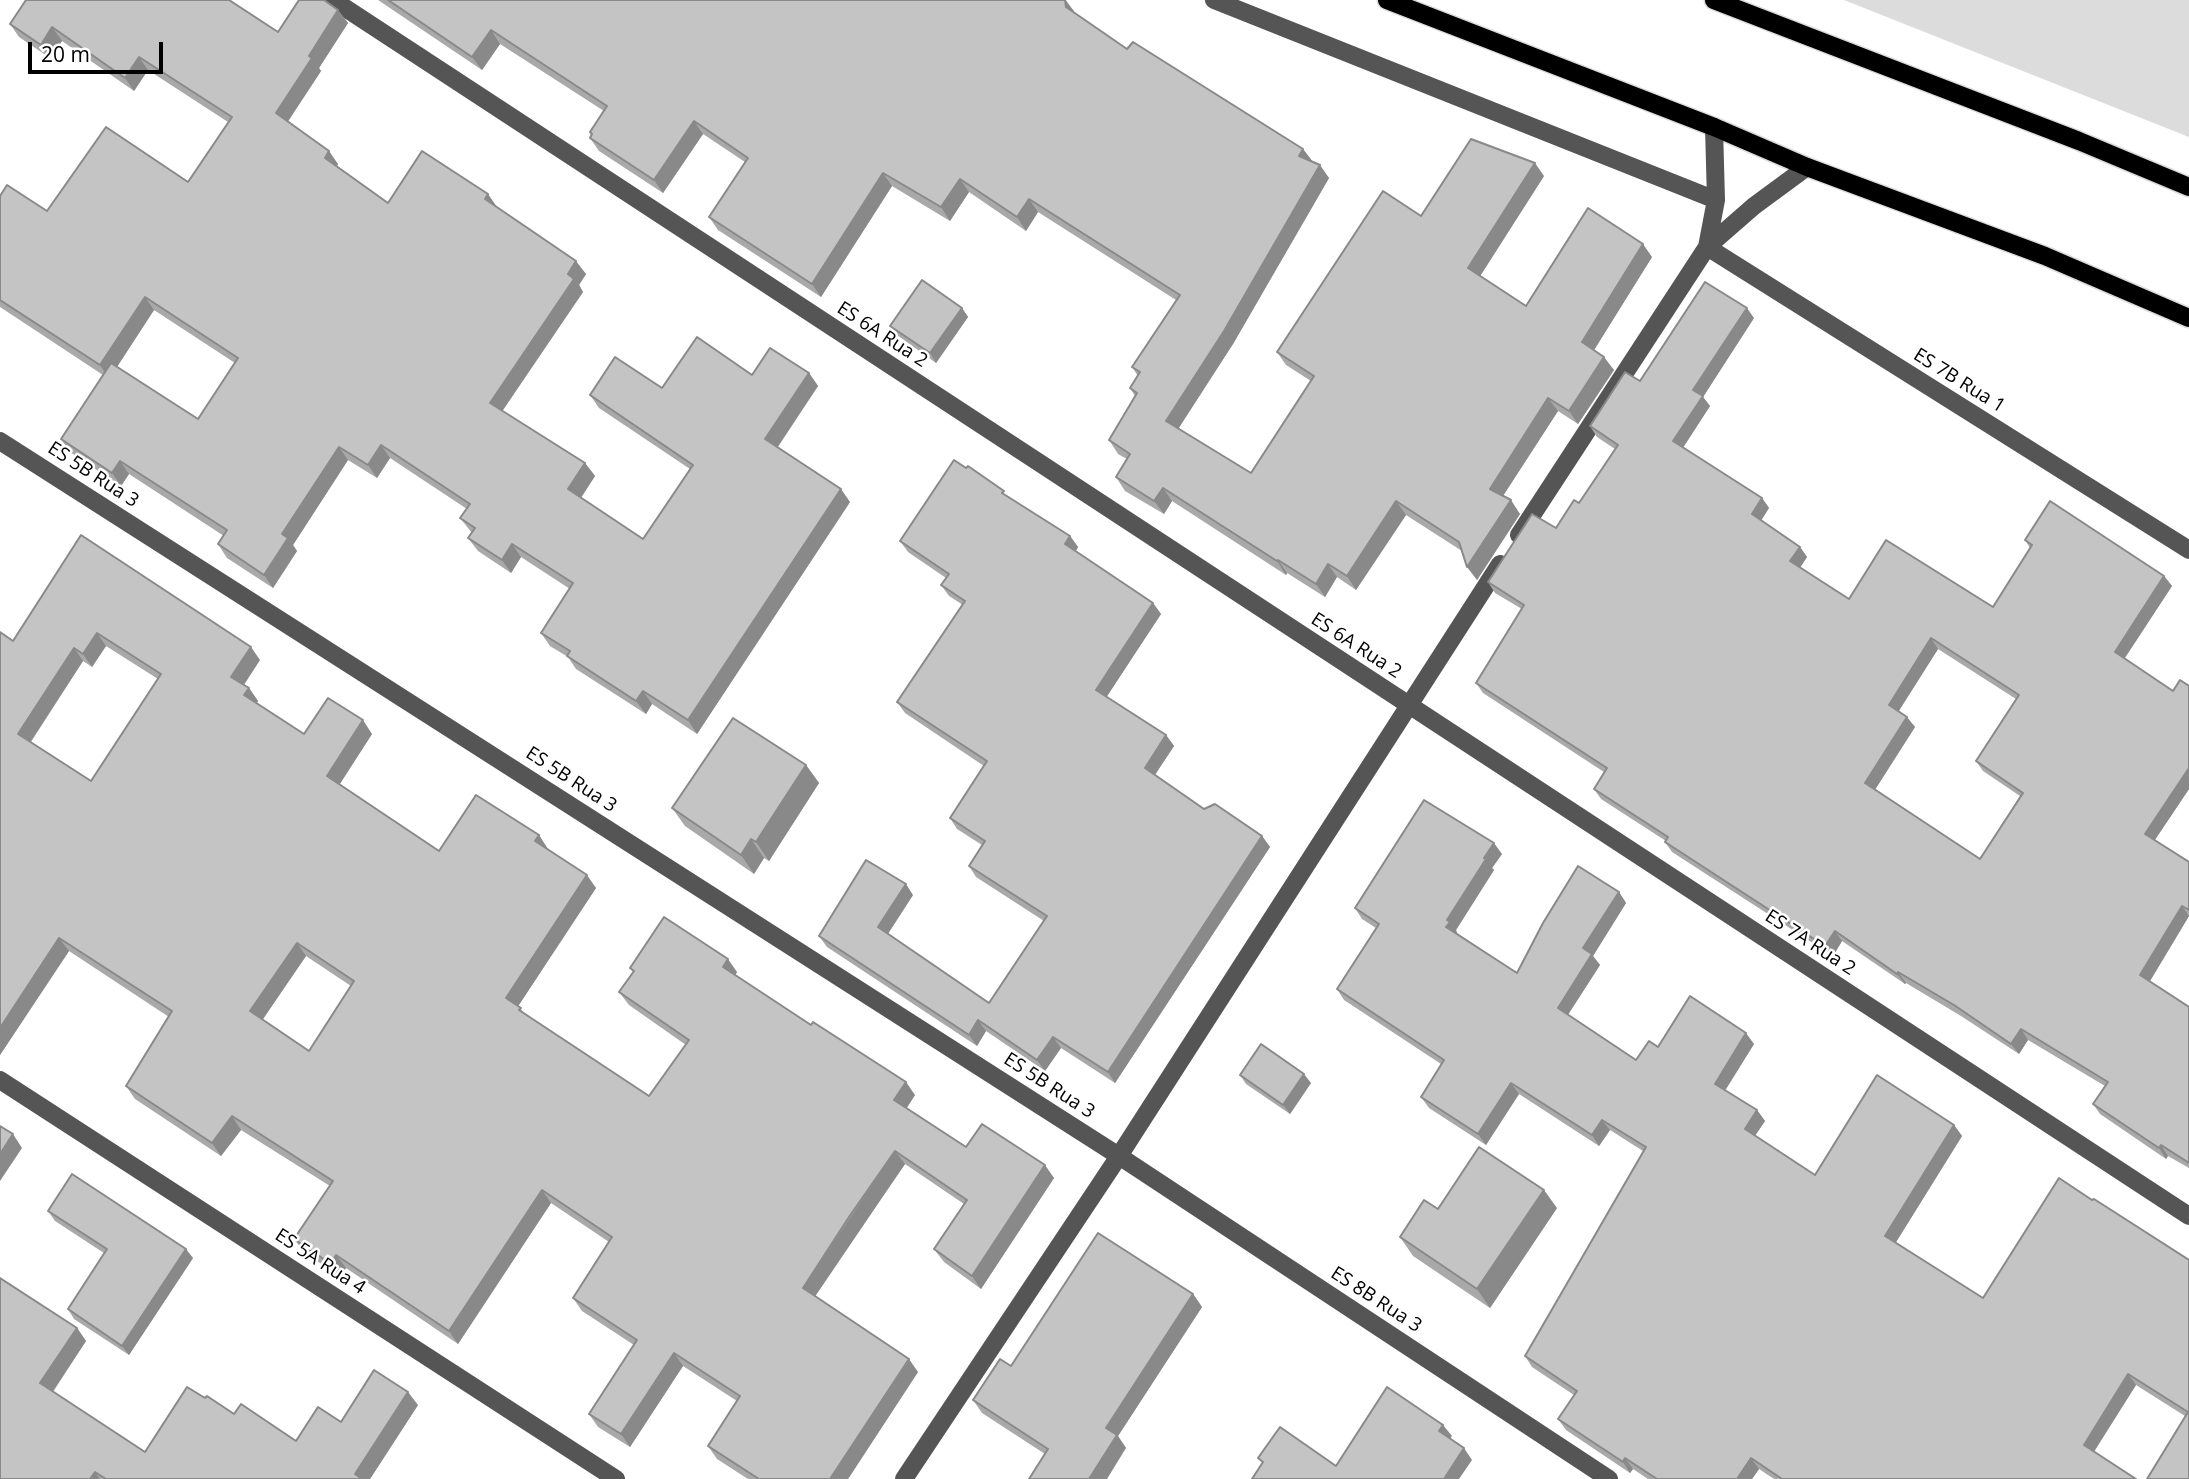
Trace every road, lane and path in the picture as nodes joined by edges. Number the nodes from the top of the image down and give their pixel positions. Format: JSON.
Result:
{"nodes":[{"id":1,"x":333,"y":0,"type":"edge"},
{"id":2,"x":1214,"y":0,"type":"edge"},
{"id":3,"x":1387,"y":0,"type":"edge"},
{"id":4,"x":1714,"y":0,"type":"edge"},
{"id":5,"x":1714,"y":127,"type":"junction"},
{"id":6,"x":1807,"y":167,"type":"junction"},
{"id":7,"x":2189,"y":187,"type":"edge"},
{"id":8,"x":1716,"y":200,"type":"junction"},
{"id":9,"x":1707,"y":247,"type":"junction"},
{"id":10,"x":2189,"y":318,"type":"edge"},
{"id":11,"x":0,"y":441,"type":"edge"},
{"id":12,"x":2189,"y":550,"type":"edge"},
{"id":13,"x":1408,"y":706,"type":"junction"},
{"id":14,"x":0,"y":1080,"type":"edge"},
{"id":15,"x":1119,"y":1156,"type":"junction"},
{"id":16,"x":2189,"y":1216,"type":"edge"},
{"id":17,"x":616,"y":1479,"type":"edge"},
{"id":18,"x":904,"y":1479,"type":"edge"},
{"id":19,"x":1609,"y":1479,"type":"edge"}],
"edges":[{"from":1,"to":13,"type":"street","name":"ES 6A Rua 2"},
{"from":2,"to":8,"type":"street"},
{"from":3,"to":5,"type":"main road"},
{"from":4,"to":7,"type":"main road"},
{"from":5,"to":6,"type":"main road"},
{"from":5,"to":8,"type":"street"},
{"from":6,"to":9,"type":"street"},
{"from":6,"to":10,"type":"main road"},
{"from":8,"to":9,"type":"street"},
{"from":9,"to":12,"type":"street","name":"ES 7B Rua 1"},
{"from":9,"to":13,"type":"street"},
{"from":11,"to":15,"type":"street","name":"ES 5B Rua 3"},
{"from":13,"to":15,"type":"street"},
{"from":13,"to":16,"type":"street","name":"ES 7A Rua 2"},
{"from":14,"to":17,"type":"street","name":"ES 5A Rua 4"},
{"from":15,"to":18,"type":"street"},
{"from":15,"to":19,"type":"street","name":"ES 8B Rua 3"}]}
